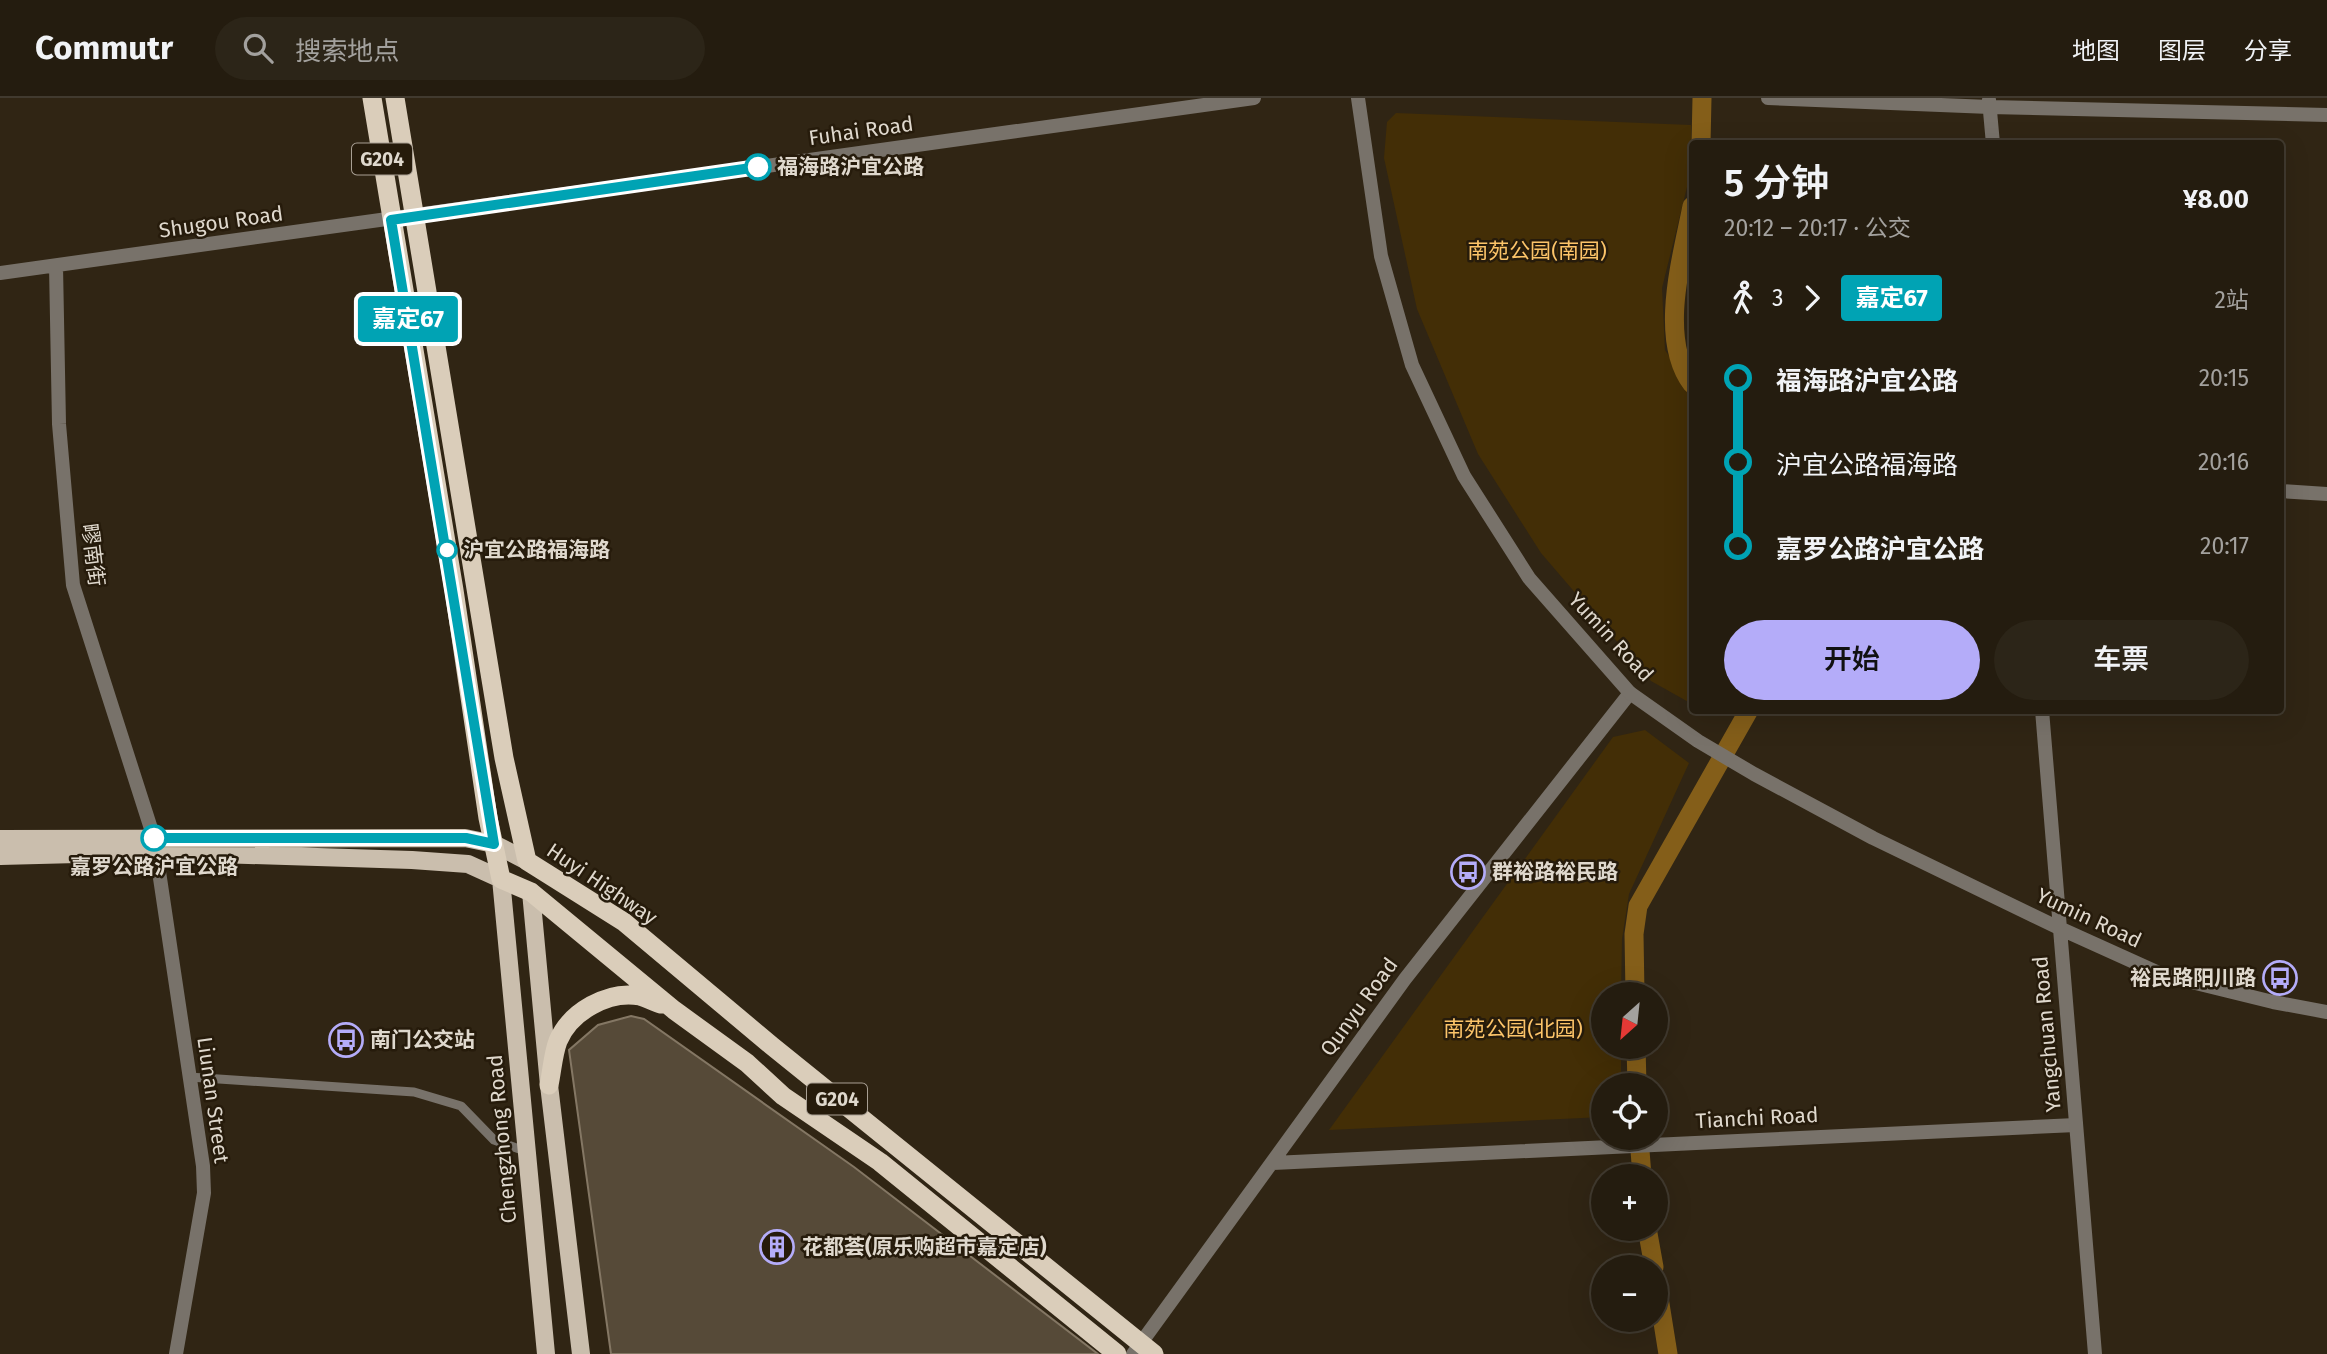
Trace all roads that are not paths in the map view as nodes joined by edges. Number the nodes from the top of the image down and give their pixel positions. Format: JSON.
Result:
{"nodes":[{"id":1,"x":372,"y":98,"type":"edge"},
{"id":2,"x":395,"y":98,"type":"edge"},
{"id":3,"x":1254,"y":98,"type":"edge"},
{"id":4,"x":1358,"y":98,"type":"edge"},
{"id":5,"x":1768,"y":98,"type":"edge"},
{"id":6,"x":1990,"y":102,"type":"edge"},
{"id":7,"x":2327,"y":115,"type":"edge"},
{"id":8,"x":1993,"y":140,"type":"edge"},
{"id":9,"x":413,"y":216,"type":"junction"},
{"id":10,"x":391,"y":220,"type":"junction"},
{"id":11,"x":56,"y":266,"type":"junction"},
{"id":12,"x":0,"y":273,"type":"edge"},
{"id":13,"x":2284,"y":491,"type":"edge"},
{"id":14,"x":2327,"y":494,"type":"edge"},
{"id":15,"x":1630,"y":693,"type":"junction"},
{"id":16,"x":2042,"y":714,"type":"edge"},
{"id":17,"x":0,"y":839,"type":"edge"},
{"id":18,"x":494,"y":844,"type":"junction"},
{"id":19,"x":154,"y":845,"type":"junction"},
{"id":20,"x":0,"y":856,"type":"edge"},
{"id":21,"x":527,"y":861,"type":"junction"},
{"id":22,"x":501,"y":879,"type":"junction"},
{"id":23,"x":531,"y":892,"type":"junction"},
{"id":24,"x":2059,"y":928,"type":"junction"},
{"id":25,"x":674,"y":1010,"type":"junction"},
{"id":26,"x":2327,"y":1012,"type":"edge"},
{"id":27,"x":189,"y":1077,"type":"junction"},
{"id":28,"x":549,"y":1085,"type":"junction"},
{"id":29,"x":2076,"y":1125,"type":"junction"},
{"id":30,"x":525,"y":1151,"type":"junction"},
{"id":31,"x":1273,"y":1163,"type":"junction"},
{"id":32,"x":1143,"y":1351,"type":"edge"},
{"id":33,"x":176,"y":1354,"type":"edge"},
{"id":34,"x":546,"y":1354,"type":"edge"},
{"id":35,"x":581,"y":1354,"type":"edge"},
{"id":36,"x":1117,"y":1354,"type":"edge"},
{"id":37,"x":2095,"y":1354,"type":"edge"}],
"edges":[{"from":1,"to":10,"type":"highway","number":"G204"},
{"from":2,"to":9,"type":"highway","name":"Huyi Highway","number":"G204"},
{"from":3,"to":9,"type":"street","name":"Fuhai Road"},
{"from":4,"to":15,"type":"street","name":"Yumin Road"},
{"from":5,"to":6,"type":"street"},
{"from":6,"to":7,"type":"street"},
{"from":6,"to":8,"type":"street"},
{"from":9,"to":10,"type":"street","name":"Fuhai Road"},
{"from":9,"to":21,"type":"highway","name":"Huyi Highway","number":"G204"},
{"from":10,"to":11,"type":"street","name":"Shugou Road"},
{"from":10,"to":18,"type":"highway","number":"G204"},
{"from":11,"to":12,"type":"street"},
{"from":11,"to":19,"type":"street","name":"疁南街"},
{"from":13,"to":14,"type":"street"},
{"from":15,"to":24,"type":"street","name":"Yumin Road"},
{"from":15,"to":31,"type":"street","name":"Qunyu Road"},
{"from":16,"to":24,"type":"street","name":"Yangchuan Road"},
{"from":17,"to":19,"type":"main road"},
{"from":18,"to":19,"type":"main road"},
{"from":18,"to":21,"type":"main road"},
{"from":18,"to":22,"type":"highway","number":"G204"},
{"from":19,"to":20,"type":"main road"},
{"from":19,"to":22,"type":"main road"},
{"from":19,"to":27,"type":"street","name":"Liunan Street"},
{"from":21,"to":32,"type":"highway","name":"Huyi Highway","number":"G204"},
{"from":22,"to":23,"type":"highway","number":"G204"},
{"from":22,"to":30,"type":"main road","name":"Chengzhong Road"},
{"from":23,"to":25,"type":"highway","number":"G204"},
{"from":23,"to":28,"type":"main road"},
{"from":24,"to":26,"type":"street","name":"Yumin Road"},
{"from":24,"to":29,"type":"street","name":"Yangchuan Road"},
{"from":25,"to":28,"type":"highway"},
{"from":25,"to":36,"type":"highway","number":"G204"},
{"from":27,"to":30,"type":"lane"},
{"from":27,"to":33,"type":"street","name":"Liunan Street"},
{"from":28,"to":35,"type":"main road"},
{"from":29,"to":31,"type":"street","name":"Tianchi Road"},
{"from":29,"to":37,"type":"street","name":"Yangchuan Road"},
{"from":30,"to":34,"type":"main road","name":"Chengzhong Road"},
{"from":31,"to":32,"type":"street","name":"Qunyu Road"}]}
